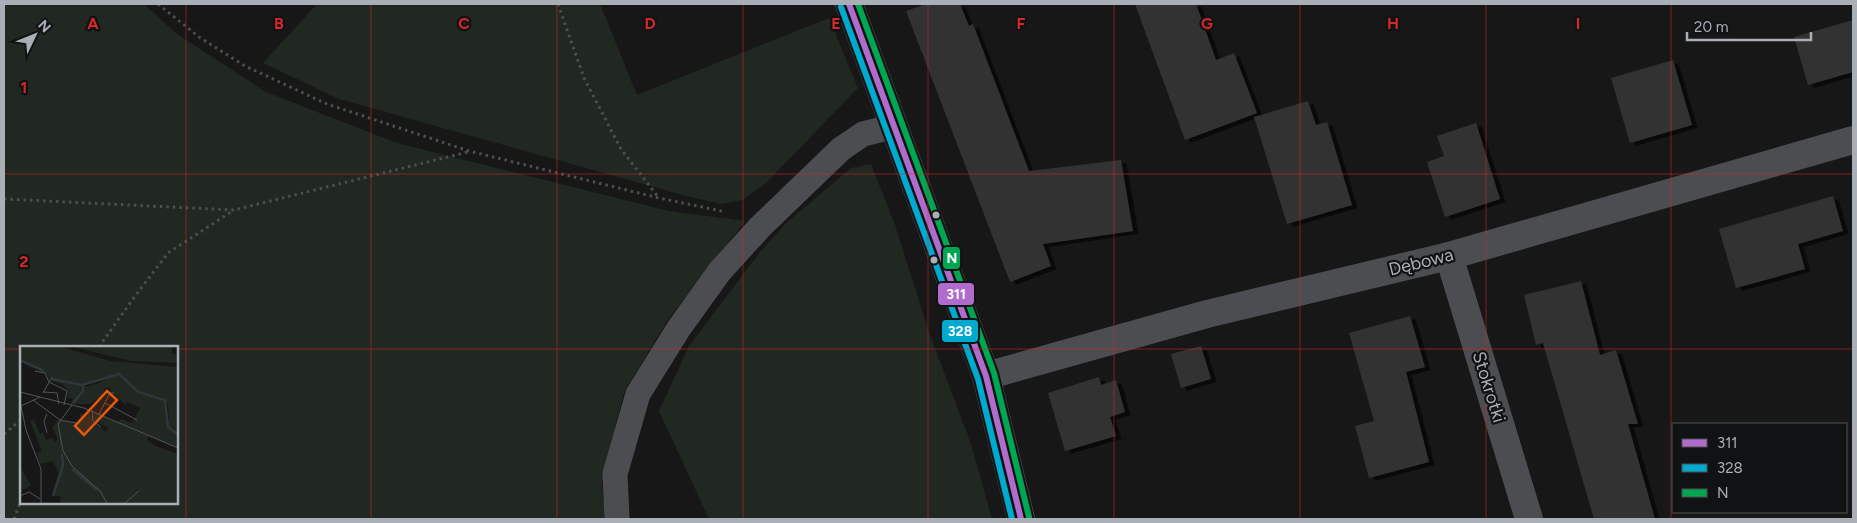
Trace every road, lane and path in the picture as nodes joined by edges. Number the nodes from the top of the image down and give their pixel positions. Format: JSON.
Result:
{"nodes":[{"id":1,"x":158,"y":4,"type":"edge"},
{"id":2,"x":558,"y":4,"type":"edge"},
{"id":3,"x":849,"y":4,"type":"edge"},
{"id":4,"x":895,"y":126,"type":"junction"},
{"id":5,"x":1853,"y":140,"type":"edge"},
{"id":6,"x":470,"y":151,"type":"junction"},
{"id":7,"x":659,"y":198,"type":"junction"},
{"id":8,"x":4,"y":199,"type":"edge"},
{"id":9,"x":234,"y":210,"type":"junction"},
{"id":10,"x":735,"y":210,"type":"dead end"},
{"id":11,"x":1449,"y":256,"type":"junction"},
{"id":12,"x":100,"y":346,"type":"edge"},
{"id":13,"x":986,"y":376,"type":"junction"},
{"id":14,"x":20,"y":421,"type":"edge"},
{"id":15,"x":4,"y":434,"type":"edge"},
{"id":16,"x":20,"y":503,"type":"edge"},
{"id":17,"x":14,"y":519,"type":"edge"},
{"id":18,"x":617,"y":519,"type":"edge"},
{"id":19,"x":1021,"y":519,"type":"edge"},
{"id":20,"x":1529,"y":519,"type":"edge"}],
"edges":[{"from":1,"to":6,"type":"path"},
{"from":2,"to":7,"type":"path"},
{"from":3,"to":4,"type":"street"},
{"from":4,"to":13,"type":"street"},
{"from":4,"to":18,"type":"lane"},
{"from":5,"to":11,"type":"street","name":"Dębowa"},
{"from":6,"to":7,"type":"path"},
{"from":6,"to":9,"type":"path"},
{"from":7,"to":10,"type":"path"},
{"from":8,"to":9,"type":"path"},
{"from":9,"to":12,"type":"path"},
{"from":11,"to":13,"type":"street","name":"Dębowa"},
{"from":11,"to":20,"type":"street","name":"Stokrotki"},
{"from":13,"to":19,"type":"street"},
{"from":14,"to":15,"type":"path"},
{"from":16,"to":17,"type":"path"}]}
